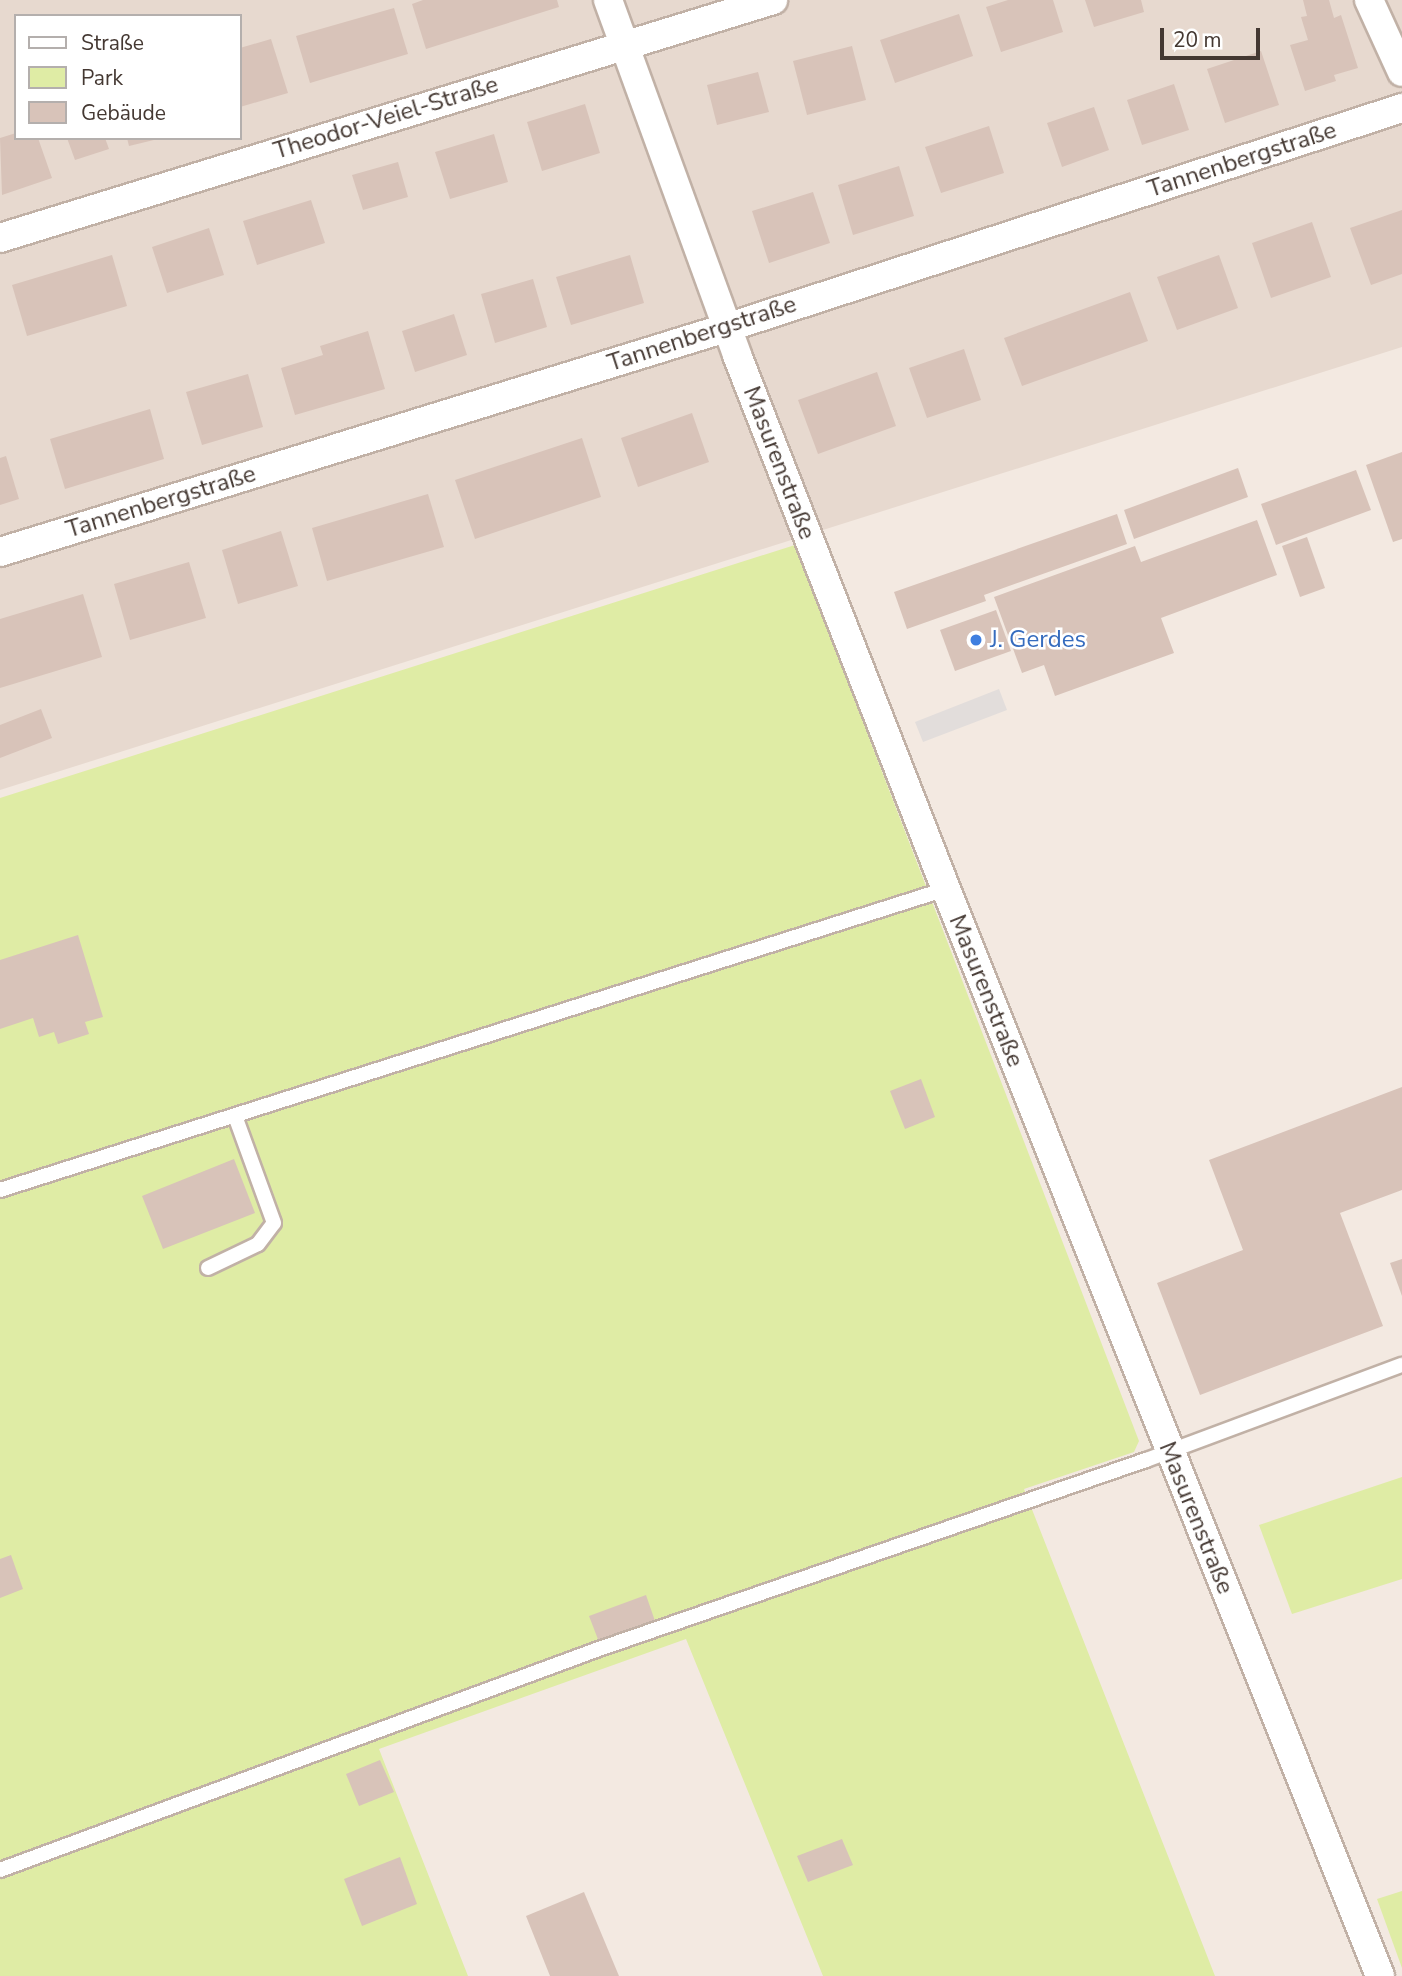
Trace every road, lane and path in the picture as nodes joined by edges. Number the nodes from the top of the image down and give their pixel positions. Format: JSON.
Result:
{"nodes":[{"id":1,"x":608,"y":0,"type":"edge"},
{"id":2,"x":772,"y":0,"type":"edge"},
{"id":3,"x":1369,"y":0,"type":"edge"},
{"id":4,"x":622,"y":45,"type":"junction"},
{"id":5,"x":1402,"y":72,"type":"edge"},
{"id":6,"x":1402,"y":108,"type":"edge"},
{"id":7,"x":0,"y":238,"type":"edge"},
{"id":8,"x":726,"y":328,"type":"junction"},
{"id":9,"x":0,"y":552,"type":"edge"},
{"id":10,"x":946,"y":889,"type":"junction"},
{"id":11,"x":235,"y":1116,"type":"junction"},
{"id":12,"x":0,"y":1190,"type":"edge"},
{"id":13,"x":208,"y":1268,"type":"dead end"},
{"id":14,"x":1402,"y":1365,"type":"edge"},
{"id":15,"x":1169,"y":1451,"type":"junction"},
{"id":16,"x":0,"y":1870,"type":"edge"},
{"id":17,"x":1380,"y":1976,"type":"edge"}],
"edges":[{"from":1,"to":4,"type":"street","name":"Masurenstraße"},
{"from":2,"to":4,"type":"street","name":"Theodor-Veiel-Straße"},
{"from":3,"to":5,"type":"street"},
{"from":4,"to":7,"type":"street","name":"Theodor-Veiel-Straße"},
{"from":4,"to":8,"type":"street","name":"Masurenstraße"},
{"from":6,"to":8,"type":"street","name":"Tannenbergstraße"},
{"from":8,"to":9,"type":"street","name":"Tannenbergstraße"},
{"from":8,"to":10,"type":"street","name":"Masurenstraße"},
{"from":10,"to":11,"type":"lane"},
{"from":10,"to":15,"type":"street","name":"Masurenstraße"},
{"from":11,"to":12,"type":"lane"},
{"from":11,"to":13,"type":"lane"},
{"from":14,"to":15,"type":"lane"},
{"from":15,"to":16,"type":"lane"},
{"from":15,"to":17,"type":"street","name":"Masurenstraße"}]}
